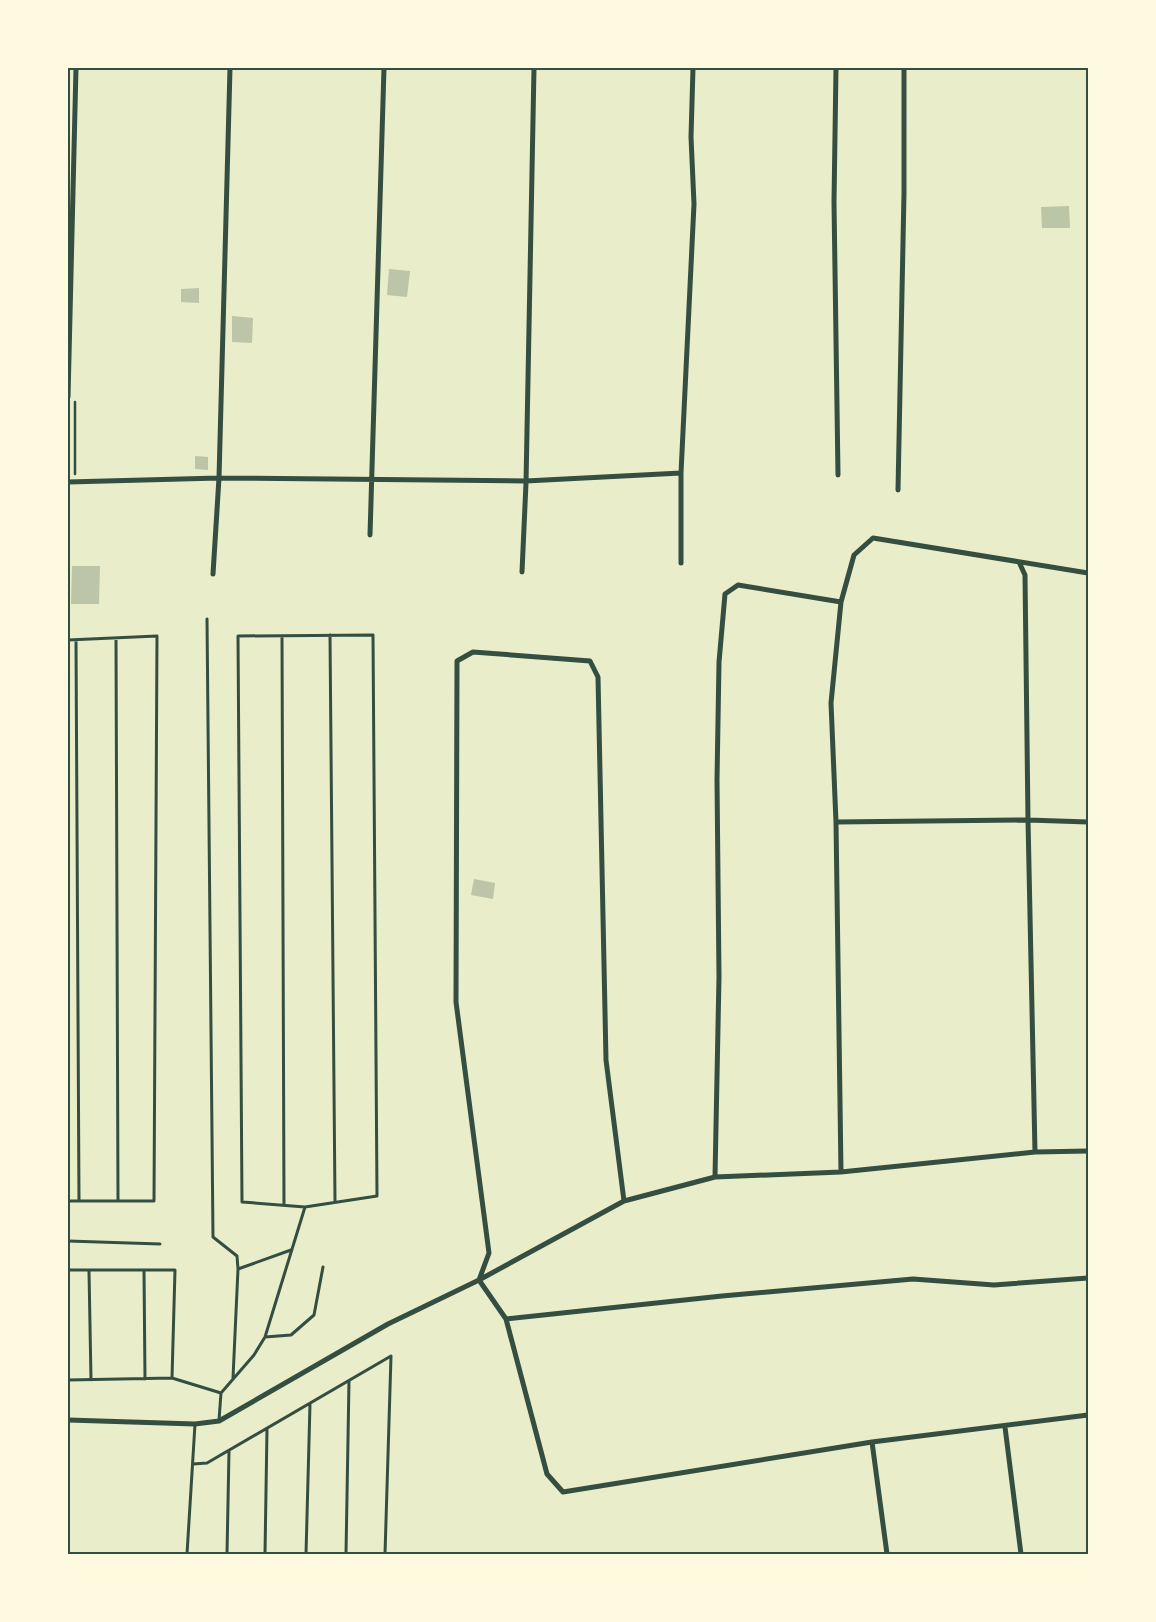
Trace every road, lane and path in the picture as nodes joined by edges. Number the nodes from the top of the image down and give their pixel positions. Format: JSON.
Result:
{"nodes":[{"id":1,"x":76,"y":68,"type":"edge"},
{"id":2,"x":230,"y":68,"type":"edge"},
{"id":3,"x":384,"y":68,"type":"edge"},
{"id":4,"x":534,"y":68,"type":"edge"},
{"id":5,"x":693,"y":68,"type":"edge"},
{"id":6,"x":836,"y":68,"type":"edge"},
{"id":7,"x":904,"y":68,"type":"edge"},
{"id":8,"x":68,"y":397,"type":"edge"},
{"id":9,"x":681,"y":473,"type":"junction"},
{"id":10,"x":838,"y":475,"type":"dead end"},
{"id":11,"x":219,"y":478,"type":"junction"},
{"id":12,"x":371,"y":480,"type":"junction"},
{"id":13,"x":526,"y":481,"type":"junction"},
{"id":14,"x":68,"y":482,"type":"edge"},
{"id":15,"x":898,"y":490,"type":"dead end"},
{"id":16,"x":370,"y":535,"type":"dead end"},
{"id":17,"x":1019,"y":562,"type":"junction"},
{"id":18,"x":681,"y":563,"type":"dead end"},
{"id":19,"x":522,"y":572,"type":"dead end"},
{"id":20,"x":1088,"y":573,"type":"edge"},
{"id":21,"x":213,"y":574,"type":"dead end"},
{"id":22,"x":841,"y":602,"type":"junction"},
{"id":23,"x":207,"y":619,"type":"dead end"},
{"id":24,"x":330,"y":635,"type":"junction"},
{"id":25,"x":282,"y":636,"type":"junction"},
{"id":26,"x":116,"y":638,"type":"junction"},
{"id":27,"x":68,"y":640,"type":"edge"},
{"id":28,"x":76,"y":640,"type":"junction"},
{"id":29,"x":1028,"y":820,"type":"junction"},
{"id":30,"x":836,"y":822,"type":"junction"},
{"id":31,"x":1088,"y":822,"type":"edge"},
{"id":32,"x":1035,"y":1152,"type":"junction"},
{"id":33,"x":1088,"y":1152,"type":"edge"},
{"id":34,"x":841,"y":1172,"type":"junction"},
{"id":35,"x":716,"y":1177,"type":"junction"},
{"id":36,"x":68,"y":1201,"type":"edge"},
{"id":37,"x":79,"y":1201,"type":"junction"},
{"id":38,"x":118,"y":1201,"type":"junction"},
{"id":39,"x":624,"y":1201,"type":"junction"},
{"id":40,"x":335,"y":1202,"type":"junction"},
{"id":41,"x":284,"y":1205,"type":"junction"},
{"id":42,"x":305,"y":1207,"type":"junction"},
{"id":43,"x":68,"y":1241,"type":"edge"},
{"id":44,"x":160,"y":1244,"type":"dead end"},
{"id":45,"x":292,"y":1250,"type":"junction"},
{"id":46,"x":322,"y":1267,"type":"dead end"},
{"id":47,"x":238,"y":1269,"type":"junction"},
{"id":48,"x":68,"y":1270,"type":"edge"},
{"id":49,"x":89,"y":1270,"type":"junction"},
{"id":50,"x":144,"y":1270,"type":"junction"},
{"id":51,"x":1088,"y":1278,"type":"edge"},
{"id":52,"x":479,"y":1280,"type":"junction"},
{"id":53,"x":506,"y":1319,"type":"junction"},
{"id":54,"x":265,"y":1337,"type":"junction"},
{"id":55,"x":172,"y":1378,"type":"junction"},
{"id":56,"x":145,"y":1379,"type":"junction"},
{"id":57,"x":233,"y":1379,"type":"junction"},
{"id":58,"x":68,"y":1380,"type":"edge"},
{"id":59,"x":91,"y":1380,"type":"junction"},
{"id":60,"x":349,"y":1381,"type":"junction"},
{"id":61,"x":221,"y":1392,"type":"junction"},
{"id":62,"x":310,"y":1404,"type":"junction"},
{"id":63,"x":1088,"y":1415,"type":"edge"},
{"id":64,"x":68,"y":1420,"type":"edge"},
{"id":65,"x":219,"y":1421,"type":"junction"},
{"id":66,"x":195,"y":1424,"type":"junction"},
{"id":67,"x":1005,"y":1426,"type":"junction"},
{"id":68,"x":267,"y":1428,"type":"junction"},
{"id":69,"x":872,"y":1442,"type":"junction"},
{"id":70,"x":229,"y":1451,"type":"junction"},
{"id":71,"x":193,"y":1464,"type":"junction"},
{"id":72,"x":187,"y":1554,"type":"edge"},
{"id":73,"x":227,"y":1554,"type":"edge"},
{"id":74,"x":265,"y":1554,"type":"edge"},
{"id":75,"x":306,"y":1554,"type":"edge"},
{"id":76,"x":346,"y":1554,"type":"edge"},
{"id":77,"x":385,"y":1554,"type":"edge"},
{"id":78,"x":888,"y":1554,"type":"edge"},
{"id":79,"x":1021,"y":1554,"type":"edge"}],
"edges":[{"from":1,"to":8,"type":"street"},
{"from":2,"to":11,"type":"street"},
{"from":3,"to":12,"type":"street"},
{"from":4,"to":13,"type":"street"},
{"from":5,"to":9,"type":"street"},
{"from":6,"to":10,"type":"street"},
{"from":7,"to":15,"type":"street"},
{"from":9,"to":13,"type":"street"},
{"from":9,"to":18,"type":"street"},
{"from":11,"to":12,"type":"street"},
{"from":11,"to":14,"type":"street"},
{"from":11,"to":21,"type":"street"},
{"from":12,"to":13,"type":"street"},
{"from":12,"to":16,"type":"street"},
{"from":13,"to":19,"type":"street"},
{"from":17,"to":20,"type":"street"},
{"from":17,"to":22,"type":"street"},
{"from":17,"to":29,"type":"street"},
{"from":22,"to":30,"type":"street"},
{"from":22,"to":35,"type":"street"},
{"from":23,"to":47,"type":"lane"},
{"from":24,"to":25,"type":"lane"},
{"from":24,"to":40,"type":"lane"},
{"from":24,"to":40,"type":"lane"},
{"from":25,"to":41,"type":"lane"},
{"from":25,"to":41,"type":"lane"},
{"from":26,"to":28,"type":"lane"},
{"from":26,"to":38,"type":"lane"},
{"from":26,"to":38,"type":"lane"},
{"from":27,"to":28,"type":"lane"},
{"from":28,"to":37,"type":"lane"},
{"from":29,"to":30,"type":"street"},
{"from":29,"to":31,"type":"street"},
{"from":29,"to":32,"type":"street"},
{"from":30,"to":34,"type":"street"},
{"from":32,"to":33,"type":"street"},
{"from":32,"to":34,"type":"street"},
{"from":34,"to":35,"type":"street"},
{"from":35,"to":39,"type":"street"},
{"from":36,"to":37,"type":"lane"},
{"from":37,"to":38,"type":"lane"},
{"from":39,"to":52,"type":"street"},
{"from":39,"to":52,"type":"street"},
{"from":40,"to":42,"type":"lane"},
{"from":41,"to":42,"type":"lane"},
{"from":42,"to":45,"type":"lane"},
{"from":43,"to":44,"type":"lane"},
{"from":45,"to":47,"type":"lane"},
{"from":45,"to":54,"type":"lane"},
{"from":46,"to":54,"type":"lane"},
{"from":47,"to":57,"type":"lane"},
{"from":48,"to":49,"type":"lane"},
{"from":49,"to":50,"type":"lane"},
{"from":49,"to":59,"type":"lane"},
{"from":50,"to":55,"type":"lane"},
{"from":50,"to":56,"type":"lane"},
{"from":51,"to":53,"type":"street"},
{"from":52,"to":53,"type":"street"},
{"from":52,"to":65,"type":"street"},
{"from":53,"to":69,"type":"street"},
{"from":54,"to":57,"type":"lane"},
{"from":55,"to":56,"type":"lane"},
{"from":55,"to":61,"type":"lane"},
{"from":56,"to":59,"type":"lane"},
{"from":57,"to":61,"type":"lane"},
{"from":58,"to":59,"type":"lane"},
{"from":60,"to":62,"type":"lane"},
{"from":60,"to":76,"type":"lane"},
{"from":60,"to":77,"type":"lane"},
{"from":61,"to":65,"type":"lane"},
{"from":62,"to":68,"type":"lane"},
{"from":62,"to":75,"type":"lane"},
{"from":63,"to":67,"type":"street"},
{"from":64,"to":66,"type":"street"},
{"from":65,"to":66,"type":"street"},
{"from":66,"to":71,"type":"lane"},
{"from":67,"to":69,"type":"street"},
{"from":67,"to":79,"type":"street"},
{"from":68,"to":70,"type":"lane"},
{"from":68,"to":74,"type":"lane"},
{"from":69,"to":78,"type":"street"},
{"from":70,"to":71,"type":"lane"},
{"from":70,"to":73,"type":"lane"},
{"from":71,"to":72,"type":"lane"}]}
